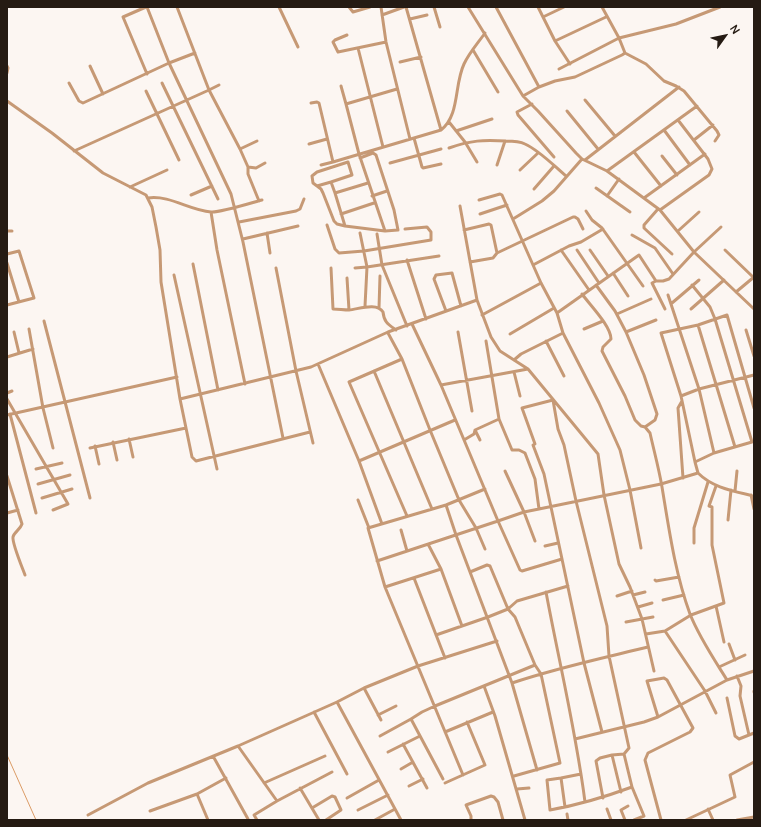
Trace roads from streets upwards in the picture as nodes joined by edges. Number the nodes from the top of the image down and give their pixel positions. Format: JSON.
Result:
{"nodes":[{"id":1,"x":146,"y":7,"type":"edge"},
{"id":2,"x":177,"y":7,"type":"edge"},
{"id":3,"x":279,"y":7,"type":"edge"},
{"id":4,"x":349,"y":7,"type":"edge"},
{"id":5,"x":370,"y":7,"type":"edge"},
{"id":6,"x":380,"y":7,"type":"edge"},
{"id":7,"x":405,"y":7,"type":"edge"},
{"id":8,"x":434,"y":7,"type":"edge"},
{"id":9,"x":468,"y":7,"type":"edge"},
{"id":10,"x":496,"y":7,"type":"edge"},
{"id":11,"x":538,"y":7,"type":"edge"},
{"id":12,"x":564,"y":7,"type":"edge"},
{"id":13,"x":602,"y":7,"type":"edge"},
{"id":14,"x":720,"y":7,"type":"edge"},
{"id":15,"x":382,"y":15,"type":"junction"},
{"id":16,"x":427,"y":15,"type":"dead end"},
{"id":17,"x":543,"y":16,"type":"junction"},
{"id":18,"x":606,"y":17,"type":"junction"},
{"id":19,"x":410,"y":19,"type":"junction"},
{"id":20,"x":440,"y":27,"type":"dead end"},
{"id":21,"x":485,"y":33,"type":"junction"},
{"id":22,"x":347,"y":35,"type":"dead end"},
{"id":23,"x":619,"y":38,"type":"junction"},
{"id":24,"x":555,"y":41,"type":"junction"},
{"id":25,"x":386,"y":42,"type":"junction"},
{"id":26,"x":298,"y":47,"type":"dead end"},
{"id":27,"x":358,"y":48,"type":"junction"},
{"id":28,"x":473,"y":50,"type":"junction"},
{"id":29,"x":195,"y":53,"type":"junction"},
{"id":30,"x":625,"y":53,"type":"junction"},
{"id":31,"x":420,"y":57,"type":"junction"},
{"id":32,"x":400,"y":62,"type":"dead end"},
{"id":33,"x":169,"y":63,"type":"junction"},
{"id":34,"x":570,"y":64,"type":"junction"},
{"id":35,"x":7,"y":66,"type":"edge"},
{"id":36,"x":90,"y":66,"type":"dead end"},
{"id":37,"x":559,"y":69,"type":"dead end"},
{"id":38,"x":7,"y":73,"type":"edge"},
{"id":39,"x":147,"y":74,"type":"junction"},
{"id":40,"x":69,"y":83,"type":"dead end"},
{"id":41,"x":162,"y":83,"type":"dead end"},
{"id":42,"x":219,"y":85,"type":"dead end"},
{"id":43,"x":341,"y":86,"type":"dead end"},
{"id":44,"x":539,"y":87,"type":"junction"},
{"id":45,"x":679,"y":87,"type":"junction"},
{"id":46,"x":209,"y":90,"type":"junction"},
{"id":47,"x":397,"y":90,"type":"junction"},
{"id":48,"x":146,"y":91,"type":"dead end"},
{"id":49,"x":498,"y":92,"type":"dead end"},
{"id":50,"x":103,"y":94,"type":"junction"},
{"id":51,"x":523,"y":96,"type":"junction"},
{"id":52,"x":370,"y":97,"type":"junction"},
{"id":53,"x":187,"y":100,"type":"junction"},
{"id":54,"x":585,"y":100,"type":"dead end"},
{"id":55,"x":7,"y":101,"type":"edge"},
{"id":56,"x":311,"y":103,"type":"dead end"},
{"id":57,"x":346,"y":104,"type":"junction"},
{"id":58,"x":532,"y":104,"type":"junction"},
{"id":59,"x":174,"y":106,"type":"junction"},
{"id":60,"x":697,"y":106,"type":"junction"},
{"id":61,"x":567,"y":110,"type":"dead end"},
{"id":62,"x":158,"y":113,"type":"junction"},
{"id":63,"x":492,"y":119,"type":"dead end"},
{"id":64,"x":678,"y":120,"type":"junction"},
{"id":65,"x":449,"y":122,"type":"junction"},
{"id":66,"x":713,"y":126,"type":"junction"},
{"id":67,"x":441,"y":130,"type":"junction"},
{"id":68,"x":664,"y":130,"type":"junction"},
{"id":69,"x":456,"y":131,"type":"junction"},
{"id":70,"x":615,"y":136,"type":"junction"},
{"id":71,"x":327,"y":139,"type":"junction"},
{"id":72,"x":412,"y":139,"type":"junction"},
{"id":73,"x":694,"y":140,"type":"junction"},
{"id":74,"x":257,"y":141,"type":"dead end"},
{"id":75,"x":505,"y":141,"type":"junction"},
{"id":76,"x":715,"y":141,"type":"dead end"},
{"id":77,"x":465,"y":142,"type":"junction"},
{"id":78,"x":309,"y":144,"type":"dead end"},
{"id":79,"x":383,"y":147,"type":"junction"},
{"id":80,"x":449,"y":148,"type":"dead end"},
{"id":81,"x":240,"y":149,"type":"junction"},
{"id":82,"x":441,"y":149,"type":"dead end"},
{"id":83,"x":598,"y":149,"type":"junction"},
{"id":84,"x":74,"y":151,"type":"junction"},
{"id":85,"x":634,"y":152,"type":"junction"},
{"id":86,"x":538,"y":153,"type":"junction"},
{"id":87,"x":705,"y":154,"type":"junction"},
{"id":88,"x":418,"y":155,"type":"junction"},
{"id":89,"x":359,"y":156,"type":"junction"},
{"id":90,"x":662,"y":156,"type":"dead end"},
{"id":91,"x":554,"y":157,"type":"dead end"},
{"id":92,"x":584,"y":159,"type":"junction"},
{"id":93,"x":179,"y":160,"type":"dead end"},
{"id":94,"x":333,"y":162,"type":"junction"},
{"id":95,"x":477,"y":162,"type":"dead end"},
{"id":96,"x":265,"y":163,"type":"dead end"},
{"id":97,"x":390,"y":164,"type":"dead end"},
{"id":98,"x":441,"y":164,"type":"dead end"},
{"id":99,"x":322,"y":165,"type":"dead end"},
{"id":100,"x":497,"y":165,"type":"dead end"},
{"id":101,"x":690,"y":165,"type":"junction"},
{"id":102,"x":554,"y":166,"type":"junction"},
{"id":103,"x":248,"y":167,"type":"junction"},
{"id":104,"x":168,"y":170,"type":"dead end"},
{"id":105,"x":520,"y":170,"type":"dead end"},
{"id":106,"x":606,"y":171,"type":"junction"},
{"id":107,"x":676,"y":175,"type":"junction"},
{"id":108,"x":566,"y":176,"type":"junction"},
{"id":109,"x":618,"y":179,"type":"junction"},
{"id":110,"x":331,"y":182,"type":"junction"},
{"id":111,"x":368,"y":183,"type":"junction"},
{"id":112,"x":212,"y":186,"type":"junction"},
{"id":113,"x":318,"y":186,"type":"junction"},
{"id":114,"x":661,"y":186,"type":"junction"},
{"id":115,"x":130,"y":187,"type":"junction"},
{"id":116,"x":596,"y":188,"type":"dead end"},
{"id":117,"x":534,"y":189,"type":"dead end"},
{"id":118,"x":387,"y":191,"type":"junction"},
{"id":119,"x":335,"y":193,"type":"junction"},
{"id":120,"x":191,"y":195,"type":"dead end"},
{"id":121,"x":372,"y":196,"type":"junction"},
{"id":122,"x":607,"y":196,"type":"junction"},
{"id":123,"x":148,"y":198,"type":"junction"},
{"id":124,"x":644,"y":198,"type":"junction"},
{"id":125,"x":218,"y":199,"type":"dead end"},
{"id":126,"x":304,"y":199,"type":"dead end"},
{"id":127,"x":479,"y":200,"type":"dead end"},
{"id":128,"x":374,"y":203,"type":"junction"},
{"id":129,"x":507,"y":205,"type":"junction"},
{"id":130,"x":460,"y":206,"type":"dead end"},
{"id":131,"x":235,"y":207,"type":"junction"},
{"id":132,"x":659,"y":209,"type":"junction"},
{"id":133,"x":586,"y":211,"type":"dead end"},
{"id":134,"x":211,"y":212,"type":"junction"},
{"id":135,"x":630,"y":212,"type":"dead end"},
{"id":136,"x":699,"y":212,"type":"dead end"},
{"id":137,"x":341,"y":214,"type":"junction"},
{"id":138,"x":480,"y":214,"type":"dead end"},
{"id":139,"x":513,"y":219,"type":"junction"},
{"id":140,"x":239,"y":222,"type":"junction"},
{"id":141,"x":327,"y":225,"type":"dead end"},
{"id":142,"x":298,"y":226,"type":"dead end"},
{"id":143,"x":345,"y":226,"type":"junction"},
{"id":144,"x":720,"y":227,"type":"dead end"},
{"id":145,"x":405,"y":229,"type":"dead end"},
{"id":146,"x":584,"y":229,"type":"dead end"},
{"id":147,"x":603,"y":229,"type":"junction"},
{"id":148,"x":464,"y":230,"type":"junction"},
{"id":149,"x":7,"y":231,"type":"edge"},
{"id":150,"x":12,"y":231,"type":"dead end"},
{"id":151,"x":385,"y":231,"type":"junction"},
{"id":152,"x":678,"y":231,"type":"junction"},
{"id":153,"x":267,"y":233,"type":"junction"},
{"id":154,"x":360,"y":233,"type":"dead end"},
{"id":155,"x":377,"y":234,"type":"dead end"},
{"id":156,"x":632,"y":235,"type":"dead end"},
{"id":157,"x":243,"y":239,"type":"junction"},
{"id":158,"x":523,"y":241,"type":"junction"},
{"id":159,"x":379,"y":249,"type":"junction"},
{"id":160,"x":561,"y":250,"type":"junction"},
{"id":161,"x":577,"y":250,"type":"dead end"},
{"id":162,"x":590,"y":250,"type":"dead end"},
{"id":163,"x":725,"y":250,"type":"dead end"},
{"id":164,"x":364,"y":251,"type":"junction"},
{"id":165,"x":694,"y":252,"type":"junction"},
{"id":166,"x":270,"y":253,"type":"dead end"},
{"id":167,"x":497,"y":253,"type":"junction"},
{"id":168,"x":7,"y":254,"type":"edge"},
{"id":169,"x":672,"y":254,"type":"dead end"},
{"id":170,"x":439,"y":256,"type":"dead end"},
{"id":171,"x":407,"y":260,"type":"junction"},
{"id":172,"x":470,"y":262,"type":"junction"},
{"id":173,"x":7,"y":263,"type":"edge"},
{"id":174,"x":627,"y":263,"type":"junction"},
{"id":175,"x":193,"y":264,"type":"dead end"},
{"id":176,"x":382,"y":265,"type":"junction"},
{"id":177,"x":533,"y":265,"type":"junction"},
{"id":178,"x":367,"y":267,"type":"junction"},
{"id":179,"x":276,"y":268,"type":"dead end"},
{"id":180,"x":331,"y":268,"type":"dead end"},
{"id":181,"x":355,"y":268,"type":"dead end"},
{"id":182,"x":613,"y":273,"type":"junction"},
{"id":183,"x":673,"y":274,"type":"junction"},
{"id":184,"x":174,"y":275,"type":"dead end"},
{"id":185,"x":380,"y":276,"type":"dead end"},
{"id":186,"x":608,"y":276,"type":"junction"},
{"id":187,"x":754,"y":277,"type":"edge"},
{"id":188,"x":347,"y":278,"type":"dead end"},
{"id":189,"x":656,"y":280,"type":"junction"},
{"id":190,"x":699,"y":280,"type":"dead end"},
{"id":191,"x":724,"y":280,"type":"junction"},
{"id":192,"x":541,"y":283,"type":"junction"},
{"id":193,"x":597,"y":284,"type":"junction"},
{"id":194,"x":692,"y":285,"type":"junction"},
{"id":195,"x":643,"y":286,"type":"dead end"},
{"id":196,"x":589,"y":290,"type":"junction"},
{"id":197,"x":736,"y":292,"type":"junction"},
{"id":198,"x":582,"y":294,"type":"junction"},
{"id":199,"x":628,"y":296,"type":"dead end"},
{"id":200,"x":668,"y":296,"type":"dead end"},
{"id":201,"x":651,"y":299,"type":"dead end"},
{"id":202,"x":703,"y":299,"type":"junction"},
{"id":203,"x":478,"y":300,"type":"junction"},
{"id":204,"x":20,"y":302,"type":"junction"},
{"id":205,"x":672,"y":303,"type":"junction"},
{"id":206,"x":7,"y":305,"type":"edge"},
{"id":207,"x":365,"y":306,"type":"junction"},
{"id":208,"x":461,"y":306,"type":"junction"},
{"id":209,"x":379,"y":308,"type":"junction"},
{"id":210,"x":554,"y":308,"type":"junction"},
{"id":211,"x":665,"y":309,"type":"dead end"},
{"id":212,"x":691,"y":309,"type":"dead end"},
{"id":213,"x":754,"y":309,"type":"edge"},
{"id":214,"x":349,"y":310,"type":"junction"},
{"id":215,"x":446,"y":311,"type":"junction"},
{"id":216,"x":557,"y":313,"type":"junction"},
{"id":217,"x":617,"y":314,"type":"junction"},
{"id":218,"x":482,"y":315,"type":"junction"},
{"id":219,"x":426,"y":319,"type":"junction"},
{"id":220,"x":715,"y":319,"type":"junction"},
{"id":221,"x":656,"y":320,"type":"dead end"},
{"id":222,"x":44,"y":321,"type":"dead end"},
{"id":223,"x":603,"y":321,"type":"junction"},
{"id":224,"x":412,"y":324,"type":"junction"},
{"id":225,"x":698,"y":324,"type":"junction"},
{"id":226,"x":407,"y":326,"type":"junction"},
{"id":227,"x":679,"y":328,"type":"junction"},
{"id":228,"x":29,"y":329,"type":"dead end"},
{"id":229,"x":396,"y":330,"type":"junction"},
{"id":230,"x":584,"y":330,"type":"dead end"},
{"id":231,"x":746,"y":330,"type":"dead end"},
{"id":232,"x":14,"y":332,"type":"dead end"},
{"id":233,"x":458,"y":332,"type":"dead end"},
{"id":234,"x":626,"y":332,"type":"junction"},
{"id":235,"x":388,"y":333,"type":"junction"},
{"id":236,"x":563,"y":333,"type":"junction"},
{"id":237,"x":510,"y":334,"type":"dead end"},
{"id":238,"x":486,"y":341,"type":"dead end"},
{"id":239,"x":546,"y":342,"type":"junction"},
{"id":240,"x":32,"y":349,"type":"junction"},
{"id":241,"x":19,"y":353,"type":"junction"},
{"id":242,"x":754,"y":356,"type":"edge"},
{"id":243,"x":7,"y":357,"type":"edge"},
{"id":244,"x":402,"y":359,"type":"junction"},
{"id":245,"x":514,"y":360,"type":"junction"},
{"id":246,"x":318,"y":364,"type":"junction"},
{"id":247,"x":528,"y":369,"type":"junction"},
{"id":248,"x":296,"y":371,"type":"junction"},
{"id":249,"x":374,"y":371,"type":"junction"},
{"id":250,"x":514,"y":372,"type":"junction"},
{"id":251,"x":754,"y":375,"type":"edge"},
{"id":252,"x":492,"y":376,"type":"junction"},
{"id":253,"x":564,"y":376,"type":"dead end"},
{"id":254,"x":746,"y":376,"type":"junction"},
{"id":255,"x":177,"y":377,"type":"junction"},
{"id":256,"x":271,"y":377,"type":"junction"},
{"id":257,"x":466,"y":380,"type":"junction"},
{"id":258,"x":733,"y":381,"type":"junction"},
{"id":259,"x":245,"y":384,"type":"junction"},
{"id":260,"x":441,"y":385,"type":"junction"},
{"id":261,"x":716,"y":385,"type":"junction"},
{"id":262,"x":699,"y":389,"type":"junction"},
{"id":263,"x":218,"y":390,"type":"junction"},
{"id":264,"x":12,"y":391,"type":"dead end"},
{"id":265,"x":7,"y":393,"type":"edge"},
{"id":266,"x":201,"y":394,"type":"junction"},
{"id":267,"x":520,"y":396,"type":"dead end"},
{"id":268,"x":682,"y":398,"type":"junction"},
{"id":269,"x":7,"y":399,"type":"edge"},
{"id":270,"x":180,"y":399,"type":"junction"},
{"id":271,"x":553,"y":399,"type":"junction"},
{"id":272,"x":64,"y":402,"type":"junction"},
{"id":273,"x":43,"y":408,"type":"junction"},
{"id":274,"x":754,"y":408,"type":"edge"},
{"id":275,"x":472,"y":411,"type":"dead end"},
{"id":276,"x":16,"y":413,"type":"junction"},
{"id":277,"x":9,"y":415,"type":"edge"},
{"id":278,"x":499,"y":419,"type":"junction"},
{"id":279,"x":455,"y":420,"type":"junction"},
{"id":280,"x":645,"y":427,"type":"junction"},
{"id":281,"x":186,"y":428,"type":"junction"},
{"id":282,"x":430,"y":430,"type":"junction"},
{"id":283,"x":475,"y":430,"type":"junction"},
{"id":284,"x":310,"y":432,"type":"junction"},
{"id":285,"x":283,"y":438,"type":"junction"},
{"id":286,"x":129,"y":439,"type":"junction"},
{"id":287,"x":464,"y":440,"type":"junction"},
{"id":288,"x":480,"y":440,"type":"dead end"},
{"id":289,"x":113,"y":442,"type":"junction"},
{"id":290,"x":313,"y":442,"type":"dead end"},
{"id":291,"x":404,"y":442,"type":"junction"},
{"id":292,"x":95,"y":446,"type":"junction"},
{"id":293,"x":735,"y":447,"type":"junction"},
{"id":294,"x":53,"y":448,"type":"dead end"},
{"id":295,"x":90,"y":448,"type":"dead end"},
{"id":296,"x":380,"y":452,"type":"junction"},
{"id":297,"x":714,"y":453,"type":"junction"},
{"id":298,"x":133,"y":456,"type":"dead end"},
{"id":299,"x":214,"y":456,"type":"junction"},
{"id":300,"x":117,"y":460,"type":"dead end"},
{"id":301,"x":359,"y":460,"type":"junction"},
{"id":302,"x":696,"y":462,"type":"junction"},
{"id":303,"x":62,"y":463,"type":"dead end"},
{"id":304,"x":99,"y":464,"type":"dead end"},
{"id":305,"x":46,"y":467,"type":"junction"},
{"id":306,"x":36,"y":469,"type":"dead end"},
{"id":307,"x":217,"y":469,"type":"dead end"},
{"id":308,"x":505,"y":470,"type":"dead end"},
{"id":309,"x":737,"y":472,"type":"dead end"},
{"id":310,"x":698,"y":473,"type":"junction"},
{"id":311,"x":70,"y":475,"type":"dead end"},
{"id":312,"x":7,"y":476,"type":"edge"},
{"id":313,"x":683,"y":478,"type":"junction"},
{"id":314,"x":53,"y":479,"type":"junction"},
{"id":315,"x":708,"y":482,"type":"junction"},
{"id":316,"x":38,"y":484,"type":"dead end"},
{"id":317,"x":661,"y":484,"type":"junction"},
{"id":318,"x":716,"y":486,"type":"junction"},
{"id":319,"x":72,"y":488,"type":"dead end"},
{"id":320,"x":485,"y":489,"type":"junction"},
{"id":321,"x":630,"y":490,"type":"junction"},
{"id":322,"x":733,"y":491,"type":"junction"},
{"id":323,"x":61,"y":492,"type":"junction"},
{"id":324,"x":604,"y":495,"type":"junction"},
{"id":325,"x":752,"y":496,"type":"edge"},
{"id":326,"x":42,"y":498,"type":"dead end"},
{"id":327,"x":90,"y":498,"type":"dead end"},
{"id":328,"x":358,"y":500,"type":"dead end"},
{"id":329,"x":459,"y":500,"type":"junction"},
{"id":330,"x":576,"y":501,"type":"junction"},
{"id":331,"x":446,"y":505,"type":"junction"},
{"id":332,"x":551,"y":507,"type":"junction"},
{"id":333,"x":432,"y":509,"type":"junction"},
{"id":334,"x":539,"y":509,"type":"junction"},
{"id":335,"x":754,"y":509,"type":"edge"},
{"id":336,"x":18,"y":510,"type":"junction"},
{"id":337,"x":53,"y":510,"type":"dead end"},
{"id":338,"x":524,"y":512,"type":"junction"},
{"id":339,"x":7,"y":513,"type":"edge"},
{"id":340,"x":36,"y":514,"type":"dead end"},
{"id":341,"x":407,"y":516,"type":"junction"},
{"id":342,"x":728,"y":520,"type":"dead end"},
{"id":343,"x":498,"y":521,"type":"junction"},
{"id":344,"x":382,"y":524,"type":"junction"},
{"id":345,"x":369,"y":528,"type":"junction"},
{"id":346,"x":476,"y":528,"type":"junction"},
{"id":347,"x":400,"y":530,"type":"dead end"},
{"id":348,"x":456,"y":535,"type":"junction"},
{"id":349,"x":535,"y":541,"type":"dead end"},
{"id":350,"x":558,"y":543,"type":"junction"},
{"id":351,"x":694,"y":543,"type":"dead end"},
{"id":352,"x":428,"y":544,"type":"junction"},
{"id":353,"x":545,"y":546,"type":"dead end"},
{"id":354,"x":641,"y":548,"type":"dead end"},
{"id":355,"x":485,"y":549,"type":"dead end"},
{"id":356,"x":407,"y":551,"type":"junction"},
{"id":357,"x":562,"y":559,"type":"junction"},
{"id":358,"x":377,"y":560,"type":"junction"},
{"id":359,"x":441,"y":569,"type":"junction"},
{"id":360,"x":470,"y":572,"type":"junction"},
{"id":361,"x":25,"y":575,"type":"dead end"},
{"id":362,"x":679,"y":577,"type":"junction"},
{"id":363,"x":414,"y":578,"type":"junction"},
{"id":364,"x":655,"y":580,"type":"dead end"},
{"id":365,"x":568,"y":586,"type":"junction"},
{"id":366,"x":385,"y":587,"type":"junction"},
{"id":367,"x":546,"y":592,"type":"junction"},
{"id":368,"x":645,"y":592,"type":"dead end"},
{"id":369,"x":632,"y":593,"type":"junction"},
{"id":370,"x":684,"y":595,"type":"junction"},
{"id":371,"x":617,"y":596,"type":"dead end"},
{"id":372,"x":663,"y":600,"type":"dead end"},
{"id":373,"x":652,"y":603,"type":"dead end"},
{"id":374,"x":716,"y":606,"type":"junction"},
{"id":375,"x":638,"y":607,"type":"junction"},
{"id":376,"x":508,"y":609,"type":"junction"},
{"id":377,"x":691,"y":615,"type":"junction"},
{"id":378,"x":653,"y":617,"type":"dead end"},
{"id":379,"x":488,"y":618,"type":"junction"},
{"id":380,"x":642,"y":619,"type":"junction"},
{"id":381,"x":626,"y":622,"type":"dead end"},
{"id":382,"x":462,"y":626,"type":"junction"},
{"id":383,"x":665,"y":632,"type":"junction"},
{"id":384,"x":646,"y":634,"type":"junction"},
{"id":385,"x":436,"y":635,"type":"junction"},
{"id":386,"x":496,"y":641,"type":"junction"},
{"id":387,"x":724,"y":642,"type":"dead end"},
{"id":388,"x":729,"y":644,"type":"dead end"},
{"id":389,"x":648,"y":647,"type":"junction"},
{"id":390,"x":745,"y":655,"type":"dead end"},
{"id":391,"x":609,"y":656,"type":"junction"},
{"id":392,"x":445,"y":658,"type":"junction"},
{"id":393,"x":735,"y":660,"type":"junction"},
{"id":394,"x":584,"y":663,"type":"junction"},
{"id":395,"x":536,"y":665,"type":"junction"},
{"id":396,"x":418,"y":666,"type":"junction"},
{"id":397,"x":719,"y":667,"type":"junction"},
{"id":398,"x":560,"y":668,"type":"junction"},
{"id":399,"x":654,"y":671,"type":"dead end"},
{"id":400,"x":754,"y":671,"type":"edge"},
{"id":401,"x":540,"y":674,"type":"junction"},
{"id":402,"x":509,"y":676,"type":"junction"},
{"id":403,"x":737,"y":676,"type":"junction"},
{"id":404,"x":727,"y":680,"type":"junction"},
{"id":405,"x":512,"y":683,"type":"junction"},
{"id":406,"x":484,"y":686,"type":"junction"},
{"id":407,"x":364,"y":688,"type":"junction"},
{"id":408,"x":705,"y":691,"type":"junction"},
{"id":409,"x":727,"y":698,"type":"dead end"},
{"id":410,"x":338,"y":702,"type":"junction"},
{"id":411,"x":680,"y":704,"type":"junction"},
{"id":412,"x":396,"y":706,"type":"dead end"},
{"id":413,"x":435,"y":706,"type":"junction"},
{"id":414,"x":314,"y":712,"type":"junction"},
{"id":415,"x":493,"y":712,"type":"junction"},
{"id":416,"x":716,"y":713,"type":"dead end"},
{"id":417,"x":378,"y":715,"type":"junction"},
{"id":418,"x":658,"y":717,"type":"junction"},
{"id":419,"x":411,"y":719,"type":"junction"},
{"id":420,"x":381,"y":720,"type":"dead end"},
{"id":421,"x":467,"y":722,"type":"junction"},
{"id":422,"x":624,"y":726,"type":"junction"},
{"id":423,"x":445,"y":732,"type":"junction"},
{"id":424,"x":602,"y":732,"type":"junction"},
{"id":425,"x":754,"y":733,"type":"edge"},
{"id":426,"x":749,"y":735,"type":"junction"},
{"id":427,"x":380,"y":736,"type":"dead end"},
{"id":428,"x":420,"y":736,"type":"junction"},
{"id":429,"x":575,"y":739,"type":"junction"},
{"id":430,"x":403,"y":744,"type":"junction"},
{"id":431,"x":238,"y":746,"type":"junction"},
{"id":432,"x":388,"y":752,"type":"dead end"},
{"id":433,"x":624,"y":754,"type":"junction"},
{"id":434,"x":612,"y":755,"type":"junction"},
{"id":435,"x":213,"y":756,"type":"junction"},
{"id":436,"x":325,"y":756,"type":"dead end"},
{"id":437,"x":413,"y":762,"type":"junction"},
{"id":438,"x":754,"y":762,"type":"edge"},
{"id":439,"x":401,"y":769,"type":"dead end"},
{"id":440,"x":537,"y":770,"type":"junction"},
{"id":441,"x":332,"y":772,"type":"dead end"},
{"id":442,"x":347,"y":774,"type":"dead end"},
{"id":443,"x":581,"y":774,"type":"junction"},
{"id":444,"x":463,"y":775,"type":"junction"},
{"id":445,"x":514,"y":776,"type":"junction"},
{"id":446,"x":226,"y":778,"type":"junction"},
{"id":447,"x":561,"y":778,"type":"junction"},
{"id":448,"x":422,"y":779,"type":"junction"},
{"id":449,"x":379,"y":780,"type":"junction"},
{"id":450,"x":264,"y":783,"type":"junction"},
{"id":451,"x":409,"y":786,"type":"dead end"},
{"id":452,"x":632,"y":787,"type":"junction"},
{"id":453,"x":300,"y":788,"type":"junction"},
{"id":454,"x":427,"y":788,"type":"dead end"},
{"id":455,"x":529,"y":788,"type":"dead end"},
{"id":456,"x":517,"y":789,"type":"junction"},
{"id":457,"x":621,"y":792,"type":"junction"},
{"id":458,"x":197,"y":794,"type":"junction"},
{"id":459,"x":388,"y":795,"type":"junction"},
{"id":460,"x":347,"y":798,"type":"dead end"},
{"id":461,"x":604,"y":798,"type":"junction"},
{"id":462,"x":277,"y":801,"type":"junction"},
{"id":463,"x":585,"y":802,"type":"junction"},
{"id":464,"x":628,"y":806,"type":"dead end"},
{"id":465,"x":565,"y":807,"type":"junction"},
{"id":466,"x":312,"y":808,"type":"junction"},
{"id":467,"x":395,"y":809,"type":"junction"},
{"id":468,"x":607,"y":809,"type":"dead end"},
{"id":469,"x":708,"y":809,"type":"junction"},
{"id":470,"x":358,"y":810,"type":"dead end"},
{"id":471,"x":150,"y":811,"type":"dead end"},
{"id":472,"x":567,"y":814,"type":"dead end"},
{"id":473,"x":88,"y":815,"type":"dead end"},
{"id":474,"x":254,"y":815,"type":"junction"},
{"id":475,"x":754,"y":816,"type":"edge"},
{"id":476,"x":746,"y":819,"type":"edge"},
{"id":477,"x":208,"y":820,"type":"edge"},
{"id":478,"x":248,"y":820,"type":"edge"},
{"id":479,"x":257,"y":820,"type":"edge"},
{"id":480,"x":319,"y":820,"type":"edge"},
{"id":481,"x":326,"y":820,"type":"edge"},
{"id":482,"x":375,"y":820,"type":"edge"},
{"id":483,"x":401,"y":820,"type":"edge"},
{"id":484,"x":471,"y":820,"type":"edge"},
{"id":485,"x":503,"y":820,"type":"edge"},
{"id":486,"x":525,"y":820,"type":"edge"},
{"id":487,"x":568,"y":820,"type":"edge"},
{"id":488,"x":611,"y":820,"type":"edge"},
{"id":489,"x":625,"y":820,"type":"edge"},
{"id":490,"x":634,"y":820,"type":"edge"},
{"id":491,"x":661,"y":820,"type":"edge"},
{"id":492,"x":686,"y":820,"type":"edge"},
{"id":493,"x":713,"y":820,"type":"edge"},
{"id":494,"x":737,"y":820,"type":"edge"}],
"edges":[{"from":1,"to":33,"type":"street"},
{"from":1,"to":39,"type":"street"},
{"from":2,"to":29,"type":"street"},
{"from":3,"to":26,"type":"street"},
{"from":4,"to":5,"type":"street"},
{"from":6,"to":15,"type":"street"},
{"from":7,"to":15,"type":"street"},
{"from":7,"to":19,"type":"street"},
{"from":8,"to":20,"type":"street"},
{"from":9,"to":21,"type":"street"},
{"from":10,"to":44,"type":"street"},
{"from":11,"to":17,"type":"street"},
{"from":12,"to":17,"type":"street"},
{"from":13,"to":18,"type":"street"},
{"from":14,"to":23,"type":"street"},
{"from":15,"to":25,"type":"street"},
{"from":16,"to":19,"type":"street"},
{"from":17,"to":24,"type":"street"},
{"from":18,"to":23,"type":"street"},
{"from":18,"to":24,"type":"street"},
{"from":19,"to":31,"type":"street"},
{"from":21,"to":28,"type":"street"},
{"from":21,"to":51,"type":"street"},
{"from":22,"to":27,"type":"street"},
{"from":23,"to":30,"type":"street"},
{"from":23,"to":34,"type":"street"},
{"from":24,"to":34,"type":"street"},
{"from":25,"to":27,"type":"street"},
{"from":25,"to":47,"type":"street"},
{"from":27,"to":52,"type":"street"},
{"from":28,"to":49,"type":"street"},
{"from":28,"to":65,"type":"street"},
{"from":29,"to":33,"type":"street"},
{"from":29,"to":46,"type":"street"},
{"from":30,"to":44,"type":"street"},
{"from":30,"to":45,"type":"street"},
{"from":31,"to":32,"type":"street"},
{"from":31,"to":67,"type":"street"},
{"from":33,"to":39,"type":"street"},
{"from":33,"to":53,"type":"street"},
{"from":34,"to":37,"type":"street"},
{"from":35,"to":38,"type":"street"},
{"from":36,"to":50,"type":"street"},
{"from":39,"to":50,"type":"street"},
{"from":40,"to":50,"type":"street"},
{"from":41,"to":59,"type":"street"},
{"from":42,"to":46,"type":"street"},
{"from":43,"to":57,"type":"street"},
{"from":44,"to":51,"type":"street"},
{"from":45,"to":60,"type":"street"},
{"from":45,"to":70,"type":"street"},
{"from":46,"to":53,"type":"street"},
{"from":46,"to":81,"type":"street"},
{"from":47,"to":52,"type":"street"},
{"from":47,"to":72,"type":"street"},
{"from":48,"to":62,"type":"street"},
{"from":51,"to":58,"type":"street"},
{"from":52,"to":57,"type":"street"},
{"from":52,"to":79,"type":"street"},
{"from":53,"to":59,"type":"street"},
{"from":53,"to":131,"type":"street"},
{"from":54,"to":70,"type":"street"},
{"from":55,"to":84,"type":"street"},
{"from":56,"to":71,"type":"street"},
{"from":57,"to":89,"type":"street"},
{"from":58,"to":91,"type":"street"},
{"from":58,"to":92,"type":"street"},
{"from":59,"to":62,"type":"street"},
{"from":59,"to":112,"type":"street"},
{"from":60,"to":64,"type":"street"},
{"from":60,"to":66,"type":"street"},
{"from":61,"to":83,"type":"street"},
{"from":62,"to":84,"type":"street"},
{"from":62,"to":93,"type":"street"},
{"from":63,"to":69,"type":"street"},
{"from":64,"to":68,"type":"street"},
{"from":64,"to":73,"type":"street"},
{"from":65,"to":67,"type":"street"},
{"from":65,"to":69,"type":"street"},
{"from":66,"to":73,"type":"street"},
{"from":66,"to":76,"type":"street"},
{"from":67,"to":72,"type":"street"},
{"from":68,"to":85,"type":"street"},
{"from":68,"to":101,"type":"street"},
{"from":69,"to":77,"type":"street"},
{"from":70,"to":83,"type":"street"},
{"from":71,"to":78,"type":"street"},
{"from":71,"to":94,"type":"street"},
{"from":72,"to":79,"type":"street"},
{"from":72,"to":88,"type":"street"},
{"from":73,"to":87,"type":"street"},
{"from":74,"to":81,"type":"street"},
{"from":75,"to":77,"type":"street"},
{"from":75,"to":86,"type":"street"},
{"from":75,"to":100,"type":"street"},
{"from":77,"to":80,"type":"street"},
{"from":77,"to":95,"type":"street"},
{"from":79,"to":89,"type":"street"},
{"from":81,"to":103,"type":"street"},
{"from":82,"to":88,"type":"street"},
{"from":83,"to":92,"type":"street"},
{"from":84,"to":115,"type":"street"},
{"from":85,"to":106,"type":"street"},
{"from":85,"to":114,"type":"street"},
{"from":86,"to":102,"type":"street"},
{"from":86,"to":105,"type":"street"},
{"from":87,"to":101,"type":"street"},
{"from":87,"to":132,"type":"street"},
{"from":88,"to":97,"type":"street"},
{"from":88,"to":98,"type":"street"},
{"from":89,"to":94,"type":"street"},
{"from":89,"to":111,"type":"street"},
{"from":89,"to":118,"type":"street"},
{"from":90,"to":107,"type":"street"},
{"from":92,"to":106,"type":"street"},
{"from":92,"to":108,"type":"street"},
{"from":94,"to":99,"type":"street"},
{"from":96,"to":103,"type":"street"},
{"from":101,"to":107,"type":"street"},
{"from":102,"to":108,"type":"street"},
{"from":102,"to":117,"type":"street"},
{"from":103,"to":131,"type":"street"},
{"from":104,"to":115,"type":"street"},
{"from":106,"to":109,"type":"street"},
{"from":107,"to":114,"type":"street"},
{"from":108,"to":139,"type":"street"},
{"from":109,"to":122,"type":"street"},
{"from":109,"to":124,"type":"street"},
{"from":110,"to":113,"type":"street"},
{"from":110,"to":113,"type":"street"},
{"from":110,"to":119,"type":"street"},
{"from":111,"to":119,"type":"street"},
{"from":111,"to":121,"type":"street"},
{"from":112,"to":120,"type":"street"},
{"from":112,"to":125,"type":"street"},
{"from":113,"to":143,"type":"street"},
{"from":114,"to":124,"type":"street"},
{"from":115,"to":123,"type":"street"},
{"from":116,"to":122,"type":"street"},
{"from":118,"to":121,"type":"street"},
{"from":118,"to":151,"type":"street"},
{"from":119,"to":137,"type":"street"},
{"from":121,"to":128,"type":"street"},
{"from":122,"to":135,"type":"street"},
{"from":123,"to":134,"type":"street"},
{"from":123,"to":255,"type":"street"},
{"from":124,"to":132,"type":"street"},
{"from":126,"to":140,"type":"street"},
{"from":127,"to":129,"type":"street"},
{"from":128,"to":137,"type":"street"},
{"from":128,"to":151,"type":"street"},
{"from":129,"to":138,"type":"street"},
{"from":129,"to":139,"type":"street"},
{"from":130,"to":148,"type":"street"},
{"from":131,"to":134,"type":"street"},
{"from":131,"to":140,"type":"street"},
{"from":132,"to":152,"type":"street"},
{"from":132,"to":169,"type":"street"},
{"from":133,"to":147,"type":"street"},
{"from":134,"to":259,"type":"street"},
{"from":136,"to":152,"type":"street"},
{"from":137,"to":143,"type":"street"},
{"from":139,"to":158,"type":"street"},
{"from":140,"to":157,"type":"street"},
{"from":141,"to":164,"type":"street"},
{"from":142,"to":153,"type":"street"},
{"from":143,"to":151,"type":"street"},
{"from":144,"to":165,"type":"street"},
{"from":145,"to":159,"type":"street"},
{"from":146,"to":158,"type":"street"},
{"from":147,"to":160,"type":"street"},
{"from":147,"to":174,"type":"street"},
{"from":148,"to":167,"type":"street"},
{"from":148,"to":172,"type":"street"},
{"from":149,"to":150,"type":"street"},
{"from":152,"to":165,"type":"street"},
{"from":153,"to":157,"type":"street"},
{"from":153,"to":166,"type":"street"},
{"from":154,"to":164,"type":"street"},
{"from":155,"to":159,"type":"street"},
{"from":156,"to":183,"type":"street"},
{"from":157,"to":256,"type":"street"},
{"from":158,"to":167,"type":"street"},
{"from":158,"to":177,"type":"street"},
{"from":159,"to":164,"type":"street"},
{"from":159,"to":176,"type":"street"},
{"from":160,"to":177,"type":"street"},
{"from":160,"to":196,"type":"street"},
{"from":161,"to":193,"type":"street"},
{"from":162,"to":186,"type":"street"},
{"from":163,"to":187,"type":"street"},
{"from":164,"to":178,"type":"street"},
{"from":165,"to":183,"type":"street"},
{"from":165,"to":191,"type":"street"},
{"from":167,"to":172,"type":"street"},
{"from":168,"to":204,"type":"street"},
{"from":170,"to":171,"type":"street"},
{"from":171,"to":176,"type":"street"},
{"from":171,"to":219,"type":"street"},
{"from":172,"to":203,"type":"street"},
{"from":173,"to":204,"type":"street"},
{"from":174,"to":182,"type":"street"},
{"from":174,"to":189,"type":"street"},
{"from":174,"to":195,"type":"street"},
{"from":175,"to":263,"type":"street"},
{"from":176,"to":178,"type":"street"},
{"from":176,"to":226,"type":"street"},
{"from":177,"to":192,"type":"street"},
{"from":178,"to":181,"type":"street"},
{"from":178,"to":207,"type":"street"},
{"from":179,"to":248,"type":"street"},
{"from":180,"to":214,"type":"street"},
{"from":182,"to":186,"type":"street"},
{"from":182,"to":199,"type":"street"},
{"from":183,"to":189,"type":"street"},
{"from":184,"to":266,"type":"street"},
{"from":185,"to":209,"type":"street"},
{"from":186,"to":193,"type":"street"},
{"from":187,"to":197,"type":"street"},
{"from":188,"to":214,"type":"street"},
{"from":189,"to":211,"type":"street"},
{"from":190,"to":194,"type":"street"},
{"from":191,"to":197,"type":"street"},
{"from":191,"to":202,"type":"street"},
{"from":192,"to":210,"type":"street"},
{"from":192,"to":218,"type":"street"},
{"from":193,"to":196,"type":"street"},
{"from":193,"to":217,"type":"street"},
{"from":194,"to":202,"type":"street"},
{"from":194,"to":205,"type":"street"},
{"from":196,"to":198,"type":"street"},
{"from":197,"to":213,"type":"street"},
{"from":198,"to":216,"type":"street"},
{"from":198,"to":223,"type":"street"},
{"from":200,"to":205,"type":"street"},
{"from":201,"to":217,"type":"street"},
{"from":202,"to":212,"type":"street"},
{"from":202,"to":220,"type":"street"},
{"from":203,"to":208,"type":"street"},
{"from":203,"to":218,"type":"street"},
{"from":204,"to":206,"type":"street"},
{"from":205,"to":227,"type":"street"},
{"from":207,"to":209,"type":"street"},
{"from":207,"to":214,"type":"street"},
{"from":208,"to":215,"type":"street"},
{"from":208,"to":215,"type":"street"},
{"from":209,"to":229,"type":"street"},
{"from":210,"to":216,"type":"street"},
{"from":210,"to":237,"type":"street"},
{"from":215,"to":219,"type":"street"},
{"from":216,"to":236,"type":"street"},
{"from":217,"to":234,"type":"street"},
{"from":218,"to":245,"type":"street"},
{"from":219,"to":224,"type":"street"},
{"from":220,"to":225,"type":"street"},
{"from":220,"to":254,"type":"street"},
{"from":220,"to":258,"type":"street"},
{"from":221,"to":234,"type":"street"},
{"from":222,"to":272,"type":"street"},
{"from":223,"to":230,"type":"street"},
{"from":223,"to":280,"type":"street"},
{"from":224,"to":226,"type":"street"},
{"from":224,"to":260,"type":"street"},
{"from":225,"to":227,"type":"street"},
{"from":225,"to":261,"type":"street"},
{"from":226,"to":229,"type":"street"},
{"from":227,"to":262,"type":"street"},
{"from":227,"to":268,"type":"street"},
{"from":228,"to":240,"type":"street"},
{"from":229,"to":235,"type":"street"},
{"from":231,"to":242,"type":"street"},
{"from":232,"to":241,"type":"street"},
{"from":233,"to":257,"type":"street"},
{"from":234,"to":280,"type":"street"},
{"from":235,"to":244,"type":"street"},
{"from":235,"to":246,"type":"street"},
{"from":236,"to":239,"type":"street"},
{"from":236,"to":321,"type":"street"},
{"from":238,"to":252,"type":"street"},
{"from":239,"to":245,"type":"street"},
{"from":239,"to":253,"type":"street"},
{"from":240,"to":241,"type":"street"},
{"from":240,"to":273,"type":"street"},
{"from":241,"to":243,"type":"street"},
{"from":244,"to":249,"type":"street"},
{"from":244,"to":282,"type":"street"},
{"from":245,"to":247,"type":"street"},
{"from":246,"to":248,"type":"street"},
{"from":246,"to":301,"type":"street"},
{"from":247,"to":250,"type":"street"},
{"from":247,"to":271,"type":"street"},
{"from":248,"to":256,"type":"street"},
{"from":248,"to":284,"type":"street"},
{"from":249,"to":291,"type":"street"},
{"from":249,"to":296,"type":"street"},
{"from":250,"to":252,"type":"street"},
{"from":250,"to":267,"type":"street"},
{"from":251,"to":254,"type":"street"},
{"from":252,"to":257,"type":"street"},
{"from":252,"to":278,"type":"street"},
{"from":254,"to":258,"type":"street"},
{"from":254,"to":274,"type":"street"},
{"from":255,"to":270,"type":"street"},
{"from":255,"to":272,"type":"street"},
{"from":256,"to":259,"type":"street"},
{"from":256,"to":285,"type":"street"},
{"from":257,"to":260,"type":"street"},
{"from":257,"to":275,"type":"street"},
{"from":258,"to":261,"type":"street"},
{"from":258,"to":293,"type":"street"},
{"from":259,"to":263,"type":"street"},
{"from":260,"to":279,"type":"street"},
{"from":261,"to":262,"type":"street"},
{"from":261,"to":293,"type":"street"},
{"from":262,"to":268,"type":"street"},
{"from":262,"to":297,"type":"street"},
{"from":263,"to":266,"type":"street"},
{"from":264,"to":265,"type":"street"},
{"from":266,"to":270,"type":"street"},
{"from":266,"to":299,"type":"street"},
{"from":268,"to":302,"type":"street"},
{"from":268,"to":313,"type":"street"},
{"from":269,"to":276,"type":"street"},
{"from":270,"to":281,"type":"street"},
{"from":271,"to":324,"type":"street"},
{"from":271,"to":330,"type":"street"},
{"from":271,"to":332,"type":"street"},
{"from":272,"to":273,"type":"street"},
{"from":272,"to":327,"type":"street"},
{"from":273,"to":276,"type":"street"},
{"from":273,"to":294,"type":"street"},
{"from":276,"to":277,"type":"street"},
{"from":276,"to":305,"type":"street"},
{"from":277,"to":340,"type":"street"},
{"from":278,"to":283,"type":"street"},
{"from":278,"to":334,"type":"street"},
{"from":279,"to":282,"type":"street"},
{"from":279,"to":287,"type":"street"},
{"from":280,"to":317,"type":"street"},
{"from":281,"to":286,"type":"street"},
{"from":281,"to":299,"type":"street"},
{"from":282,"to":291,"type":"street"},
{"from":282,"to":329,"type":"street"},
{"from":283,"to":287,"type":"street"},
{"from":283,"to":288,"type":"street"},
{"from":284,"to":285,"type":"street"},
{"from":284,"to":290,"type":"street"},
{"from":285,"to":299,"type":"street"},
{"from":286,"to":289,"type":"street"},
{"from":286,"to":298,"type":"street"},
{"from":287,"to":320,"type":"street"},
{"from":289,"to":292,"type":"street"},
{"from":289,"to":300,"type":"street"},
{"from":291,"to":296,"type":"street"},
{"from":291,"to":333,"type":"street"},
{"from":292,"to":295,"type":"street"},
{"from":292,"to":304,"type":"street"},
{"from":293,"to":297,"type":"street"},
{"from":296,"to":301,"type":"street"},
{"from":296,"to":341,"type":"street"},
{"from":297,"to":302,"type":"street"},
{"from":299,"to":307,"type":"street"},
{"from":301,"to":344,"type":"street"},
{"from":302,"to":310,"type":"street"},
{"from":303,"to":305,"type":"street"},
{"from":305,"to":306,"type":"street"},
{"from":305,"to":314,"type":"street"},
{"from":308,"to":338,"type":"street"},
{"from":309,"to":322,"type":"street"},
{"from":310,"to":313,"type":"street"},
{"from":310,"to":315,"type":"street"},
{"from":311,"to":314,"type":"street"},
{"from":312,"to":336,"type":"street"},
{"from":313,"to":317,"type":"street"},
{"from":314,"to":316,"type":"street"},
{"from":314,"to":323,"type":"street"},
{"from":315,"to":318,"type":"street"},
{"from":315,"to":351,"type":"street"},
{"from":317,"to":321,"type":"street"},
{"from":317,"to":362,"type":"street"},
{"from":318,"to":322,"type":"street"},
{"from":318,"to":374,"type":"street"},
{"from":319,"to":323,"type":"street"},
{"from":320,"to":329,"type":"street"},
{"from":320,"to":343,"type":"street"},
{"from":321,"to":324,"type":"street"},
{"from":321,"to":354,"type":"street"},
{"from":322,"to":325,"type":"street"},
{"from":322,"to":342,"type":"street"},
{"from":323,"to":326,"type":"street"},
{"from":323,"to":337,"type":"street"},
{"from":324,"to":330,"type":"street"},
{"from":324,"to":369,"type":"street"},
{"from":325,"to":335,"type":"street"},
{"from":328,"to":345,"type":"street"},
{"from":329,"to":331,"type":"street"},
{"from":329,"to":346,"type":"street"},
{"from":330,"to":332,"type":"street"},
{"from":330,"to":391,"type":"street"},
{"from":331,"to":333,"type":"street"},
{"from":331,"to":348,"type":"street"},
{"from":332,"to":334,"type":"street"},
{"from":332,"to":350,"type":"street"},
{"from":333,"to":341,"type":"street"},
{"from":334,"to":338,"type":"street"},
{"from":336,"to":339,"type":"street"},
{"from":336,"to":361,"type":"street"},
{"from":338,"to":343,"type":"street"},
{"from":338,"to":349,"type":"street"},
{"from":341,"to":344,"type":"street"},
{"from":343,"to":346,"type":"street"},
{"from":343,"to":357,"type":"street"},
{"from":344,"to":345,"type":"street"},
{"from":345,"to":358,"type":"street"},
{"from":346,"to":348,"type":"street"},
{"from":346,"to":355,"type":"street"},
{"from":347,"to":356,"type":"street"},
{"from":348,"to":352,"type":"street"},
{"from":348,"to":360,"type":"street"},
{"from":350,"to":353,"type":"street"},
{"from":350,"to":357,"type":"street"},
{"from":352,"to":356,"type":"street"},
{"from":352,"to":359,"type":"street"},
{"from":356,"to":358,"type":"street"},
{"from":357,"to":365,"type":"street"},
{"from":358,"to":366,"type":"street"},
{"from":359,"to":363,"type":"street"},
{"from":359,"to":382,"type":"street"},
{"from":360,"to":376,"type":"street"},
{"from":360,"to":379,"type":"street"},
{"from":362,"to":364,"type":"street"},
{"from":362,"to":370,"type":"street"},
{"from":363,"to":366,"type":"street"},
{"from":363,"to":385,"type":"street"},
{"from":365,"to":367,"type":"street"},
{"from":365,"to":394,"type":"street"},
{"from":366,"to":396,"type":"street"},
{"from":367,"to":376,"type":"street"},
{"from":367,"to":398,"type":"street"},
{"from":368,"to":369,"type":"street"},
{"from":369,"to":371,"type":"street"},
{"from":369,"to":375,"type":"street"},
{"from":370,"to":372,"type":"street"},
{"from":370,"to":377,"type":"street"},
{"from":373,"to":375,"type":"street"},
{"from":374,"to":377,"type":"street"},
{"from":374,"to":387,"type":"street"},
{"from":375,"to":380,"type":"street"},
{"from":376,"to":379,"type":"street"},
{"from":376,"to":395,"type":"street"},
{"from":377,"to":383,"type":"street"},
{"from":377,"to":397,"type":"street"},
{"from":378,"to":380,"type":"street"},
{"from":379,"to":382,"type":"street"},
{"from":379,"to":386,"type":"street"},
{"from":380,"to":381,"type":"street"},
{"from":380,"to":384,"type":"street"},
{"from":382,"to":385,"type":"street"},
{"from":383,"to":384,"type":"street"},
{"from":383,"to":408,"type":"street"},
{"from":384,"to":389,"type":"street"},
{"from":385,"to":392,"type":"street"},
{"from":386,"to":392,"type":"street"},
{"from":386,"to":402,"type":"street"},
{"from":388,"to":393,"type":"street"},
{"from":389,"to":391,"type":"street"},
{"from":389,"to":399,"type":"street"},
{"from":390,"to":393,"type":"street"},
{"from":391,"to":394,"type":"street"},
{"from":391,"to":422,"type":"street"},
{"from":392,"to":396,"type":"street"},
{"from":393,"to":397,"type":"street"},
{"from":394,"to":398,"type":"street"},
{"from":394,"to":424,"type":"street"},
{"from":395,"to":401,"type":"street"},
{"from":395,"to":402,"type":"street"},
{"from":396,"to":407,"type":"street"},
{"from":396,"to":413,"type":"street"},
{"from":397,"to":404,"type":"street"},
{"from":398,"to":401,"type":"street"},
{"from":398,"to":429,"type":"street"},
{"from":400,"to":403,"type":"street"},
{"from":401,"to":405,"type":"street"},
{"from":401,"to":440,"type":"street"},
{"from":402,"to":405,"type":"street"},
{"from":402,"to":406,"type":"street"},
{"from":403,"to":404,"type":"street"},
{"from":403,"to":426,"type":"street"},
{"from":404,"to":408,"type":"street"},
{"from":405,"to":440,"type":"street"},
{"from":406,"to":413,"type":"street"},
{"from":406,"to":415,"type":"street"},
{"from":407,"to":410,"type":"street"},
{"from":407,"to":417,"type":"street"},
{"from":408,"to":411,"type":"street"},
{"from":408,"to":416,"type":"street"},
{"from":409,"to":426,"type":"street"},
{"from":410,"to":414,"type":"street"},
{"from":410,"to":449,"type":"street"},
{"from":411,"to":418,"type":"street"},
{"from":411,"to":418,"type":"street"},
{"from":411,"to":491,"type":"street"},
{"from":412,"to":417,"type":"street"},
{"from":413,"to":419,"type":"street"},
{"from":413,"to":423,"type":"street"},
{"from":414,"to":431,"type":"street"},
{"from":414,"to":442,"type":"street"},
{"from":415,"to":421,"type":"street"},
{"from":415,"to":445,"type":"street"},
{"from":417,"to":420,"type":"street"},
{"from":418,"to":422,"type":"street"},
{"from":419,"to":427,"type":"street"},
{"from":419,"to":428,"type":"street"},
{"from":421,"to":423,"type":"street"},
{"from":421,"to":444,"type":"street"},
{"from":422,"to":424,"type":"street"},
{"from":422,"to":433,"type":"street"},
{"from":423,"to":444,"type":"street"},
{"from":424,"to":429,"type":"street"},
{"from":425,"to":426,"type":"street"},
{"from":428,"to":430,"type":"street"},
{"from":428,"to":444,"type":"street"},
{"from":429,"to":443,"type":"street"},
{"from":430,"to":432,"type":"street"},
{"from":430,"to":437,"type":"street"},
{"from":431,"to":435,"type":"street"},
{"from":431,"to":450,"type":"street"},
{"from":433,"to":434,"type":"street"},
{"from":433,"to":452,"type":"street"},
{"from":434,"to":457,"type":"street"},
{"from":434,"to":461,"type":"street"},
{"from":435,"to":446,"type":"street"},
{"from":435,"to":473,"type":"street"},
{"from":436,"to":450,"type":"street"},
{"from":437,"to":439,"type":"street"},
{"from":437,"to":448,"type":"street"},
{"from":438,"to":469,"type":"street"},
{"from":440,"to":445,"type":"street"},
{"from":441,"to":453,"type":"street"},
{"from":443,"to":447,"type":"street"},
{"from":443,"to":463,"type":"street"},
{"from":445,"to":456,"type":"street"},
{"from":446,"to":458,"type":"street"},
{"from":446,"to":478,"type":"street"},
{"from":447,"to":465,"type":"street"},
{"from":447,"to":465,"type":"street"},
{"from":448,"to":451,"type":"street"},
{"from":448,"to":454,"type":"street"},
{"from":449,"to":459,"type":"street"},
{"from":449,"to":460,"type":"street"},
{"from":450,"to":462,"type":"street"},
{"from":452,"to":457,"type":"street"},
{"from":452,"to":490,"type":"street"},
{"from":453,"to":462,"type":"street"},
{"from":453,"to":466,"type":"street"},
{"from":455,"to":456,"type":"street"},
{"from":456,"to":486,"type":"street"},
{"from":457,"to":461,"type":"street"},
{"from":458,"to":471,"type":"street"},
{"from":458,"to":477,"type":"street"},
{"from":459,"to":467,"type":"street"},
{"from":459,"to":470,"type":"street"},
{"from":461,"to":463,"type":"street"},
{"from":462,"to":474,"type":"street"},
{"from":463,"to":465,"type":"street"},
{"from":464,"to":489,"type":"street"},
{"from":466,"to":480,"type":"street"},
{"from":466,"to":481,"type":"street"},
{"from":467,"to":482,"type":"street"},
{"from":467,"to":483,"type":"street"},
{"from":468,"to":488,"type":"street"},
{"from":469,"to":492,"type":"street"},
{"from":469,"to":493,"type":"street"},
{"from":472,"to":487,"type":"street"},
{"from":474,"to":478,"type":"street"},
{"from":474,"to":479,"type":"street"},
{"from":475,"to":476,"type":"street"},
{"from":476,"to":494,"type":"street"},
{"from":484,"to":485,"type":"street"}]}
